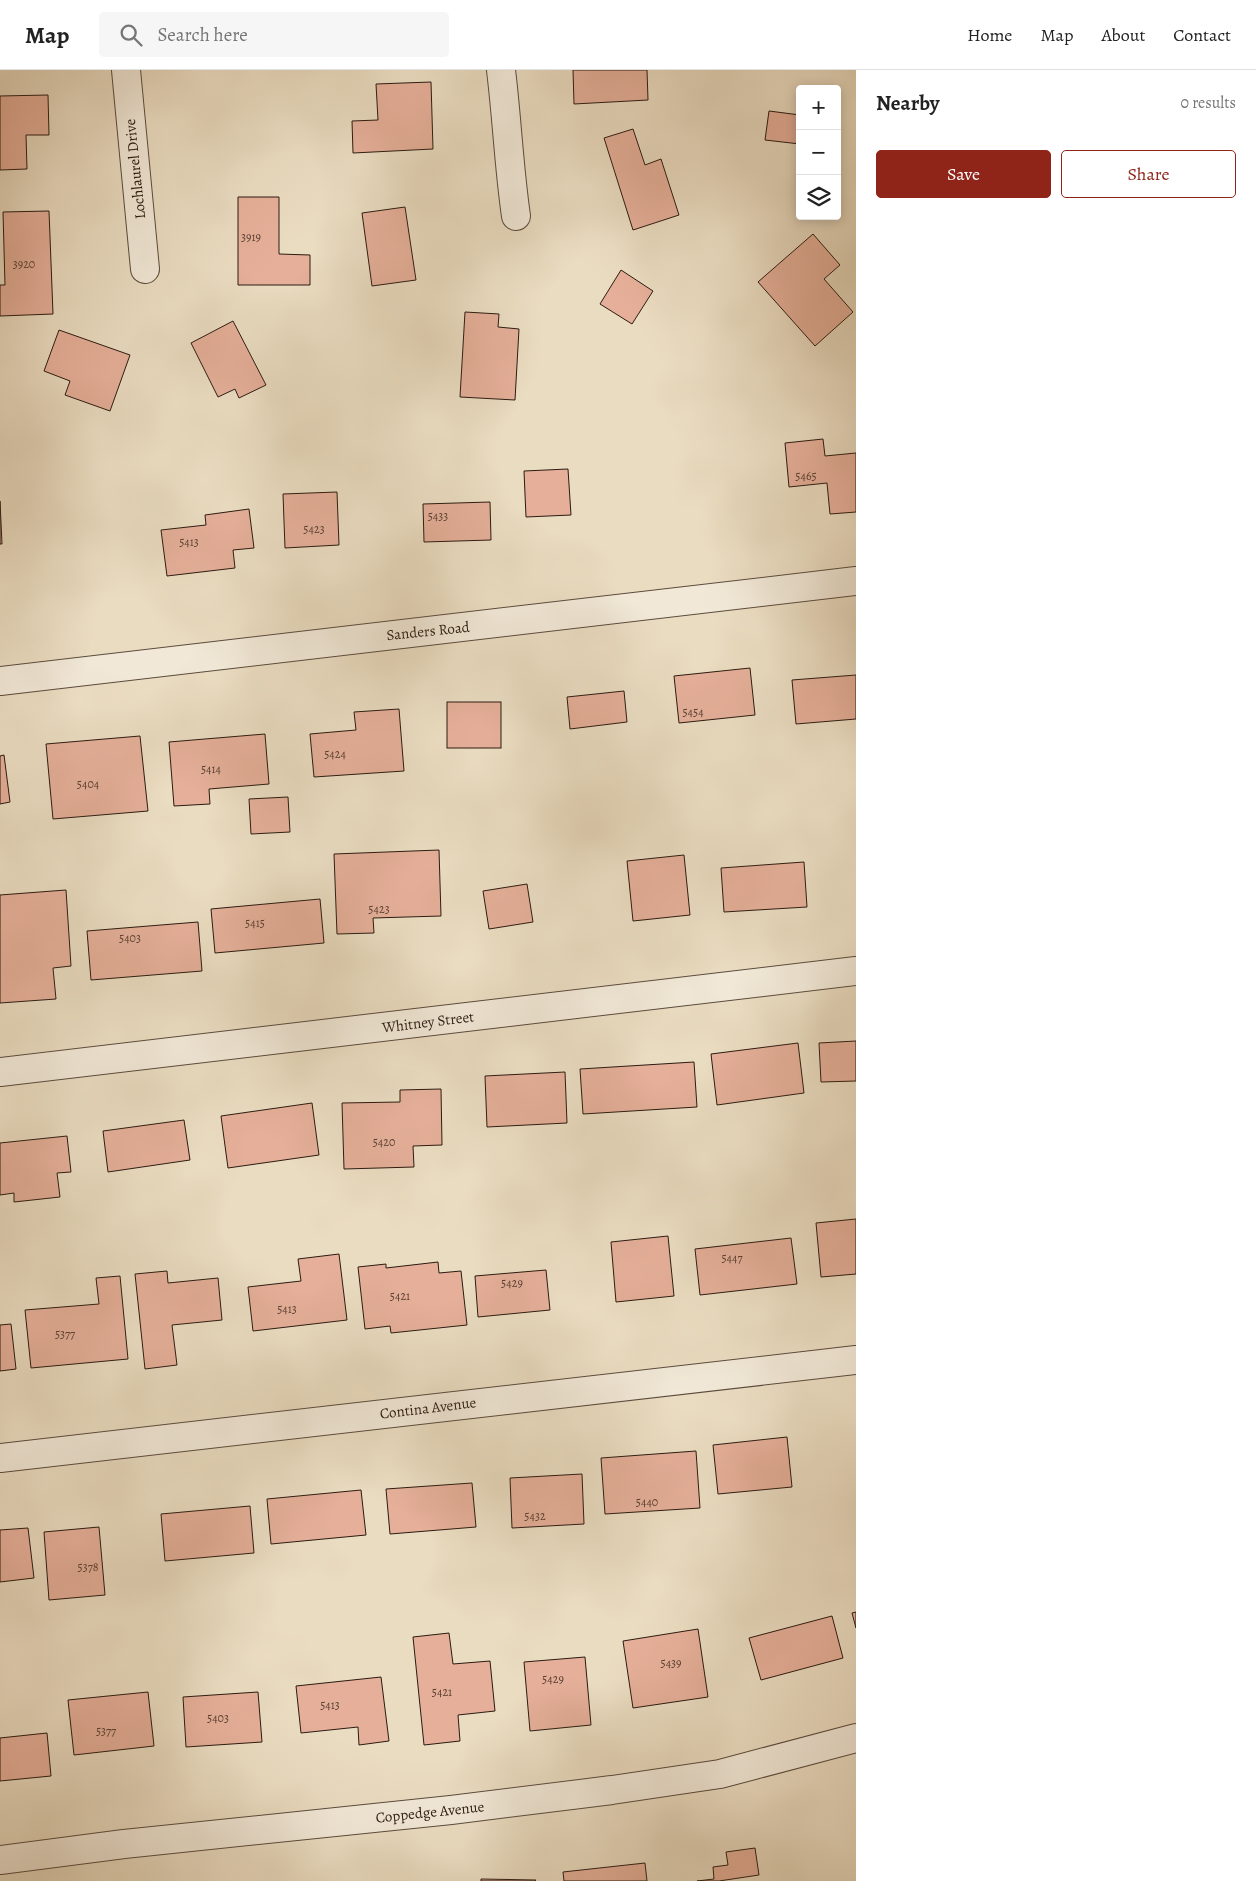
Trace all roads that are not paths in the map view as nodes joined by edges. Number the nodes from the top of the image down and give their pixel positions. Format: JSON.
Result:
{"nodes":[{"id":1,"x":126,"y":70,"type":"edge"},
{"id":2,"x":501,"y":70,"type":"edge"},
{"id":3,"x":516,"y":216,"type":"dead end"},
{"id":4,"x":144,"y":268,"type":"dead end"},
{"id":5,"x":856,"y":581,"type":"edge"},
{"id":6,"x":0,"y":681,"type":"edge"},
{"id":7,"x":856,"y":971,"type":"edge"},
{"id":8,"x":0,"y":1072,"type":"edge"},
{"id":9,"x":856,"y":1360,"type":"edge"},
{"id":10,"x":0,"y":1458,"type":"edge"},
{"id":11,"x":856,"y":1738,"type":"edge"},
{"id":12,"x":0,"y":1860,"type":"edge"}],
"edges":[{"from":1,"to":4,"type":"street","name":"Lochlaurel Drive"},
{"from":2,"to":3,"type":"street"},
{"from":5,"to":6,"type":"street","name":"Sanders Road"},
{"from":7,"to":8,"type":"street","name":"Whitney Street"},
{"from":9,"to":10,"type":"street","name":"Contina Avenue"},
{"from":11,"to":12,"type":"street","name":"Coppedge Avenue"}]}
